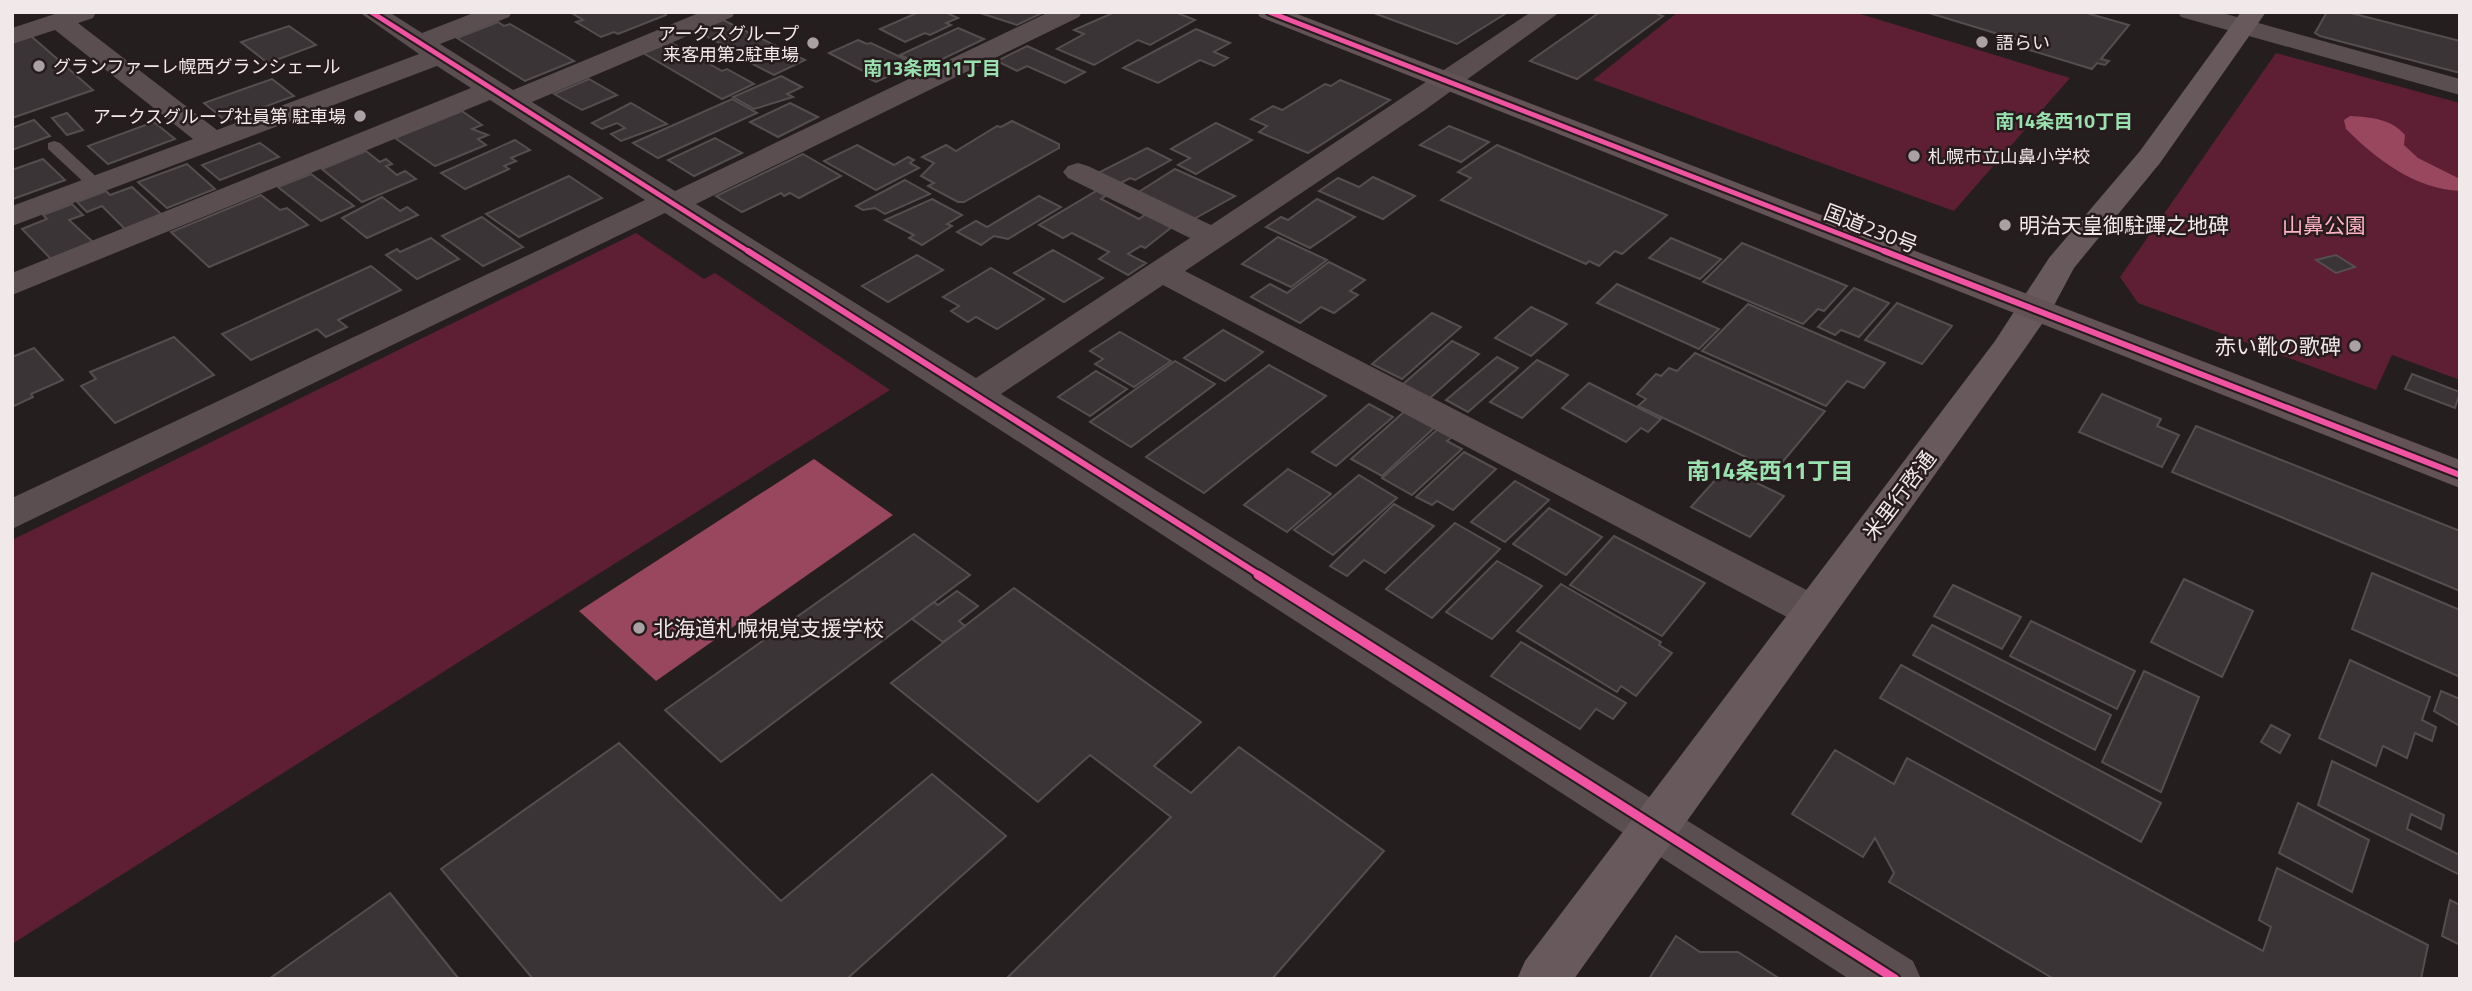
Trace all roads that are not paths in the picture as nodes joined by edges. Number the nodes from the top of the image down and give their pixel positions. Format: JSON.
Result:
{"nodes":[{"id":1,"x":86,"y":12,"type":"edge"},
{"id":2,"x":371,"y":12,"type":"edge"},
{"id":3,"x":500,"y":12,"type":"edge"},
{"id":4,"x":723,"y":12,"type":"edge"},
{"id":5,"x":1070,"y":12,"type":"edge"},
{"id":6,"x":1269,"y":12,"type":"edge"},
{"id":7,"x":1548,"y":12,"type":"edge"},
{"id":8,"x":2190,"y":12,"type":"edge"},
{"id":9,"x":2249,"y":20,"type":"edge"},
{"id":10,"x":60,"y":21,"type":"junction"},
{"id":11,"x":12,"y":36,"type":"edge"},
{"id":12,"x":429,"y":49,"type":"junction"},
{"id":13,"x":1447,"y":81,"type":"junction"},
{"id":14,"x":2460,"y":87,"type":"edge"},
{"id":15,"x":501,"y":95,"type":"junction"},
{"id":16,"x":214,"y":141,"type":"junction"},
{"id":17,"x":54,"y":146,"type":"dead end"},
{"id":18,"x":1077,"y":172,"type":"dead end"},
{"id":19,"x":96,"y":186,"type":"junction"},
{"id":20,"x":670,"y":203,"type":"junction"},
{"id":21,"x":12,"y":217,"type":"edge"},
{"id":22,"x":1212,"y":237,"type":"junction"},
{"id":23,"x":1161,"y":271,"type":"junction"},
{"id":24,"x":12,"y":285,"type":"edge"},
{"id":25,"x":2034,"y":311,"type":"junction"},
{"id":26,"x":973,"y":396,"type":"junction"},
{"id":27,"x":2460,"y":475,"type":"edge"},
{"id":28,"x":12,"y":515,"type":"edge"},
{"id":29,"x":1813,"y":612,"type":"junction"},
{"id":30,"x":1655,"y":827,"type":"junction"},
{"id":31,"x":1544,"y":979,"type":"edge"},
{"id":32,"x":1895,"y":979,"type":"edge"}],
"edges":[{"from":1,"to":10,"type":"street"},
{"from":2,"to":12,"type":"street"},
{"from":3,"to":12,"type":"street"},
{"from":4,"to":15,"type":"street"},
{"from":5,"to":20,"type":"street"},
{"from":6,"to":13,"type":"highway","name":"国道230号"},
{"from":7,"to":13,"type":"street"},
{"from":8,"to":9,"type":"street"},
{"from":9,"to":14,"type":"street"},
{"from":9,"to":25,"type":"street","name":"米里行啓通"},
{"from":10,"to":11,"type":"street"},
{"from":10,"to":16,"type":"street"},
{"from":12,"to":15,"type":"street"},
{"from":12,"to":16,"type":"street"},
{"from":13,"to":22,"type":"street"},
{"from":13,"to":25,"type":"highway","name":"国道230号"},
{"from":15,"to":20,"type":"street"},
{"from":15,"to":24,"type":"street"},
{"from":16,"to":19,"type":"street"},
{"from":17,"to":19,"type":"lane"},
{"from":18,"to":22,"type":"street"},
{"from":19,"to":21,"type":"street"},
{"from":20,"to":26,"type":"street"},
{"from":20,"to":28,"type":"street"},
{"from":22,"to":23,"type":"street"},
{"from":23,"to":26,"type":"street"},
{"from":23,"to":29,"type":"street"},
{"from":25,"to":27,"type":"highway","name":"国道230号"},
{"from":25,"to":29,"type":"street","name":"米里行啓通"},
{"from":26,"to":30,"type":"street"},
{"from":29,"to":30,"type":"street","name":"米里行啓通"},
{"from":30,"to":31,"type":"street","name":"米里行啓通"},
{"from":30,"to":32,"type":"street"}]}
